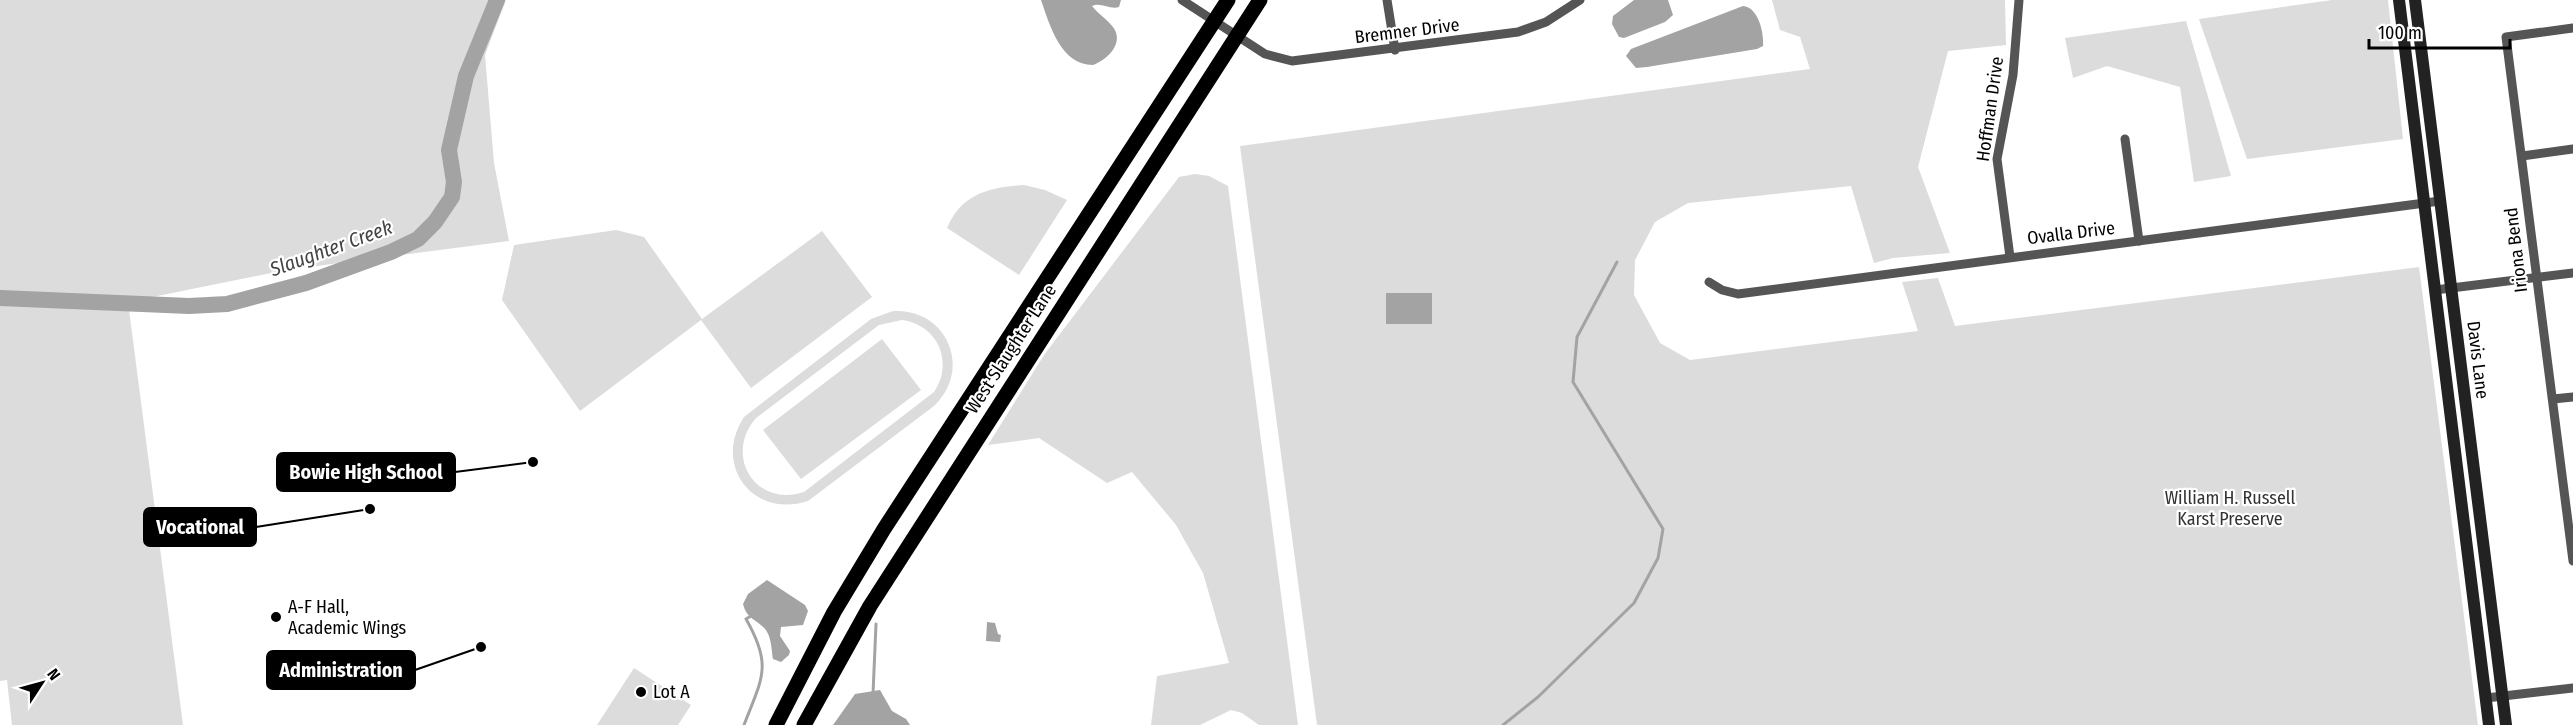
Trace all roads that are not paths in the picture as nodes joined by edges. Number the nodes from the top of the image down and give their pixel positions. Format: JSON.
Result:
{"nodes":[{"id":1,"x":1182,"y":0,"type":"edge"},
{"id":2,"x":1228,"y":0,"type":"edge"},
{"id":3,"x":1260,"y":0,"type":"edge"},
{"id":4,"x":1387,"y":0,"type":"edge"},
{"id":5,"x":1580,"y":0,"type":"edge"},
{"id":6,"x":2019,"y":0,"type":"edge"},
{"id":7,"x":2399,"y":0,"type":"edge"},
{"id":8,"x":2415,"y":0,"type":"edge"},
{"id":9,"x":1214,"y":21,"type":"junction"},
{"id":10,"x":2573,"y":28,"type":"edge"},
{"id":11,"x":1236,"y":36,"type":"junction"},
{"id":12,"x":1395,"y":50,"type":"junction"},
{"id":13,"x":2125,"y":139,"type":"dead end"},
{"id":14,"x":2573,"y":149,"type":"edge"},
{"id":15,"x":2522,"y":156,"type":"junction"},
{"id":16,"x":2440,"y":201,"type":"junction"},
{"id":17,"x":2424,"y":203,"type":"junction"},
{"id":18,"x":2139,"y":241,"type":"junction"},
{"id":19,"x":2010,"y":257,"type":"junction"},
{"id":20,"x":2573,"y":273,"type":"edge"},
{"id":21,"x":2536,"y":278,"type":"junction"},
{"id":22,"x":1708,"y":282,"type":"dead end"},
{"id":23,"x":2451,"y":288,"type":"junction"},
{"id":24,"x":2435,"y":290,"type":"junction"},
{"id":25,"x":2573,"y":397,"type":"edge"},
{"id":26,"x":2553,"y":399,"type":"junction"},
{"id":27,"x":2573,"y":561,"type":"edge"},
{"id":28,"x":847,"y":592,"type":"junction"},
{"id":29,"x":870,"y":606,"type":"junction"},
{"id":30,"x":2573,"y":688,"type":"edge"},
{"id":31,"x":2502,"y":696,"type":"junction"},
{"id":32,"x":2486,"y":698,"type":"junction"},
{"id":33,"x":776,"y":725,"type":"edge"},
{"id":34,"x":804,"y":725,"type":"edge"},
{"id":35,"x":2489,"y":725,"type":"edge"},
{"id":36,"x":2506,"y":725,"type":"edge"}],
"edges":[{"from":1,"to":9,"type":"street","name":"Bremner Drive"},
{"from":2,"to":9,"type":"main road","name":"West Slaughter Lane"},
{"from":3,"to":11,"type":"main road","name":"West Slaughter Lane"},
{"from":4,"to":12,"type":"street"},
{"from":5,"to":12,"type":"street","name":"Bremner Drive"},
{"from":6,"to":19,"type":"street","name":"Hoffman Drive"},
{"from":7,"to":17,"type":"main road","name":"Davis Lane"},
{"from":8,"to":16,"type":"main road","name":"Davis Lane"},
{"from":9,"to":11,"type":"street","name":"Bremner Drive"},
{"from":9,"to":28,"type":"main road","name":"West Slaughter Lane"},
{"from":10,"to":15,"type":"street","name":"Iriona Bend"},
{"from":11,"to":12,"type":"street","name":"Bremner Drive"},
{"from":11,"to":29,"type":"main road","name":"West Slaughter Lane"},
{"from":13,"to":18,"type":"street"},
{"from":14,"to":15,"type":"street"},
{"from":15,"to":21,"type":"street","name":"Iriona Bend"},
{"from":16,"to":17,"type":"street","name":"Ovalla Drive"},
{"from":16,"to":23,"type":"main road","name":"Davis Lane"},
{"from":17,"to":18,"type":"street","name":"Ovalla Drive"},
{"from":17,"to":24,"type":"main road","name":"Davis Lane"},
{"from":18,"to":19,"type":"street","name":"Ovalla Drive"},
{"from":19,"to":22,"type":"street","name":"Ovalla Drive"},
{"from":20,"to":21,"type":"street"},
{"from":21,"to":23,"type":"street"},
{"from":21,"to":26,"type":"street","name":"Iriona Bend"},
{"from":23,"to":24,"type":"street"},
{"from":23,"to":31,"type":"main road","name":"Davis Lane"},
{"from":24,"to":32,"type":"main road","name":"Davis Lane"},
{"from":25,"to":26,"type":"street"},
{"from":26,"to":27,"type":"street","name":"Iriona Bend"},
{"from":28,"to":29,"type":"main road"},
{"from":28,"to":33,"type":"main road","name":"West Slaughter Lane"},
{"from":29,"to":34,"type":"main road","name":"West Slaughter Lane"},
{"from":30,"to":31,"type":"street"},
{"from":31,"to":32,"type":"street"},
{"from":31,"to":36,"type":"main road","name":"Davis Lane"},
{"from":32,"to":35,"type":"main road","name":"Davis Lane"}]}
